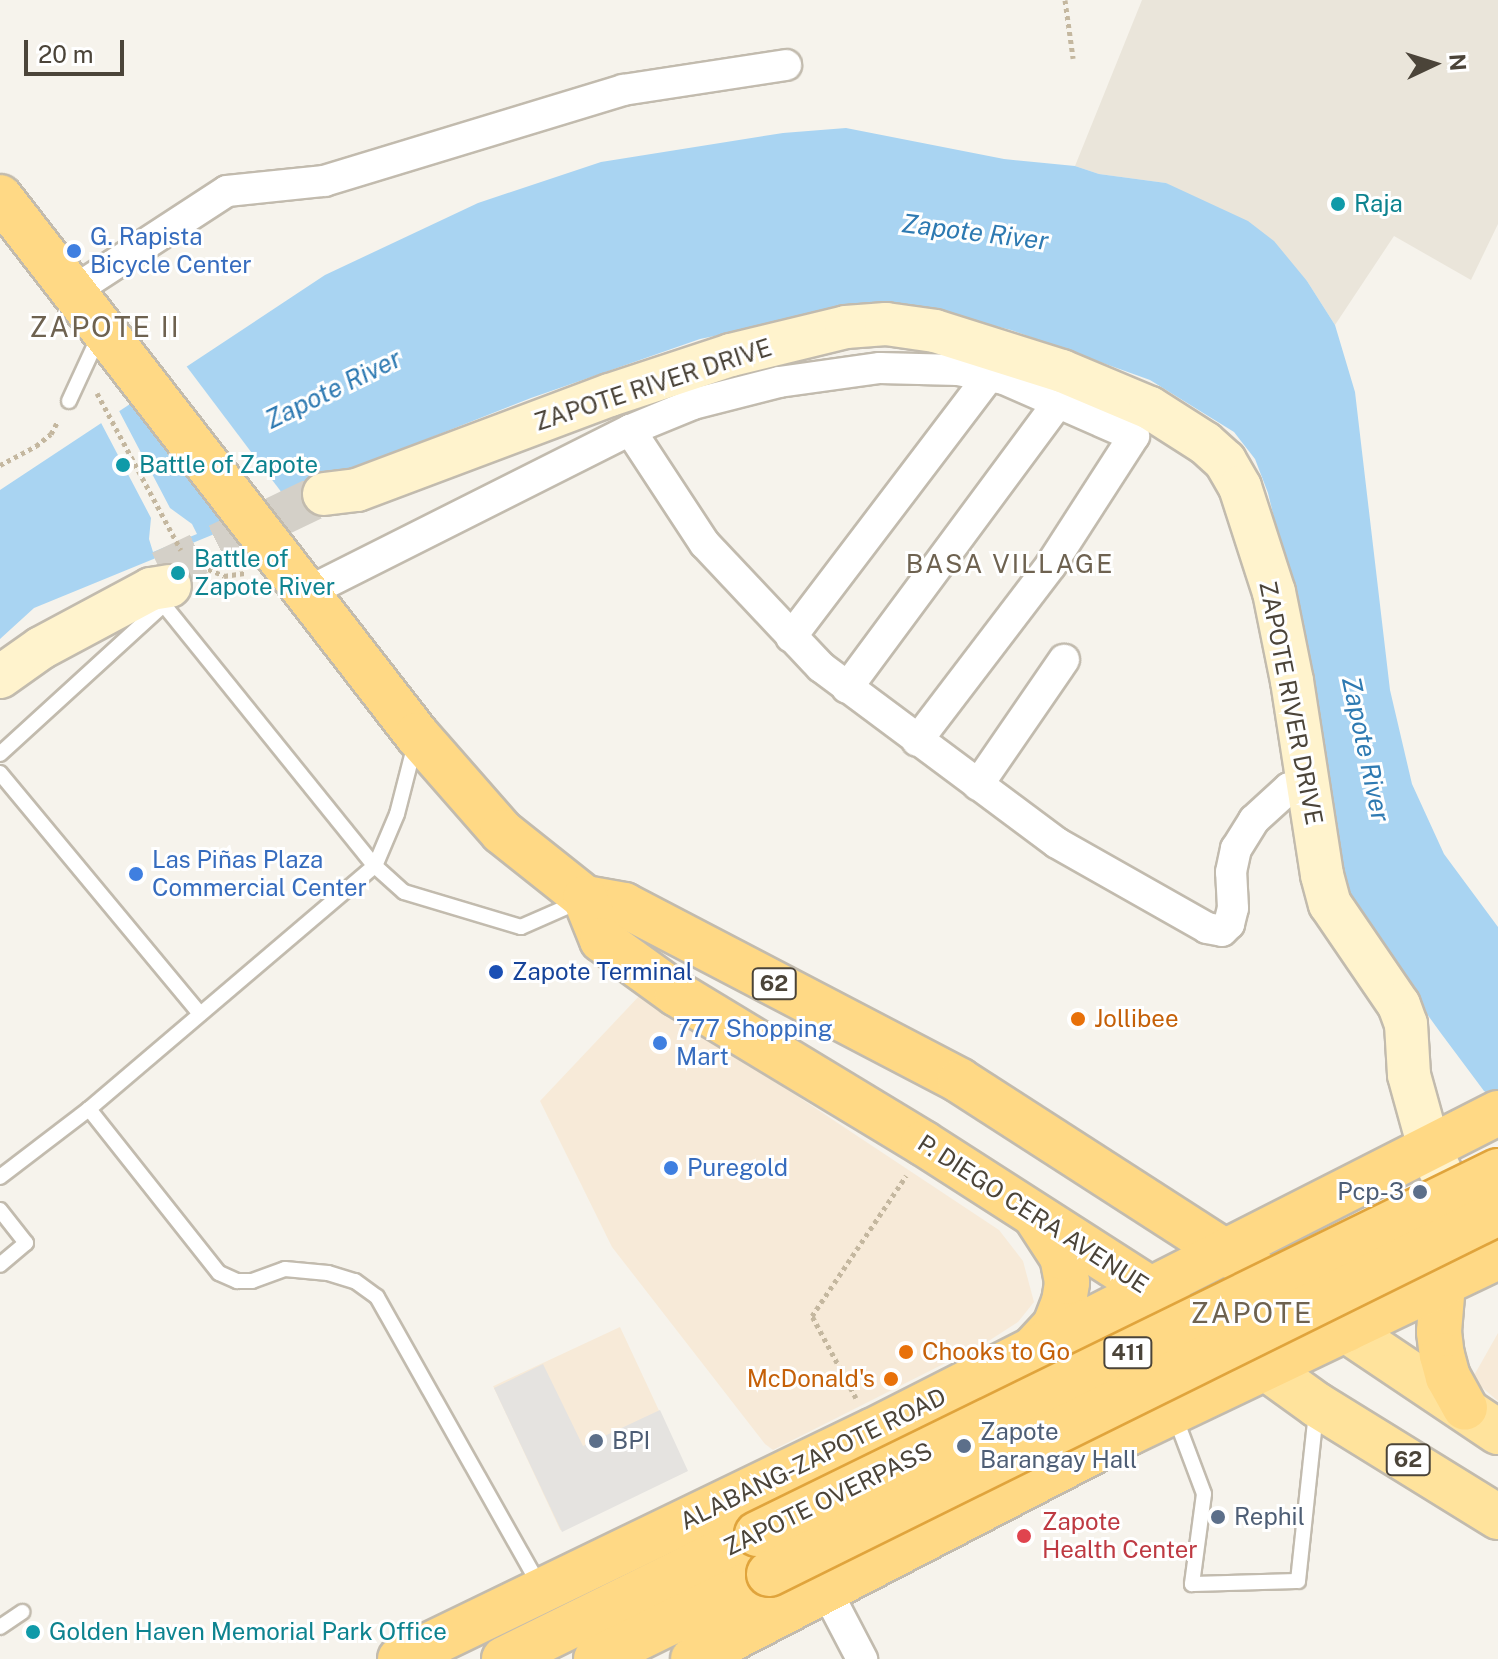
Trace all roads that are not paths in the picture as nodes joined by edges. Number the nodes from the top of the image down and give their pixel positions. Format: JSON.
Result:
{"nodes":[{"id":1,"x":786,"y":65,"type":"dead end"},
{"id":2,"x":0,"y":197,"type":"edge"},
{"id":3,"x":75,"y":290,"type":"junction"},
{"id":4,"x":103,"y":326,"type":"junction"},
{"id":5,"x":989,"y":376,"type":"junction"},
{"id":6,"x":69,"y":401,"type":"road end"},
{"id":7,"x":1058,"y":403,"type":"junction"},
{"id":8,"x":630,"y":430,"type":"junction"},
{"id":9,"x":338,"y":498,"type":"tunnel mouth"},
{"id":10,"x":169,"y":575,"type":"junction"},
{"id":11,"x":296,"y":580,"type":"junction"},
{"id":12,"x":791,"y":637,"type":"junction"},
{"id":13,"x":1064,"y":660,"type":"dead end"},
{"id":14,"x":0,"y":677,"type":"edge"},
{"id":15,"x":847,"y":688,"type":"junction"},
{"id":16,"x":417,"y":735,"type":"junction"},
{"id":17,"x":917,"y":741,"type":"junction"},
{"id":18,"x":0,"y":754,"type":"edge"},
{"id":19,"x":0,"y":773,"type":"edge"},
{"id":20,"x":1309,"y":783,"type":"junction"},
{"id":21,"x":978,"y":785,"type":"junction"},
{"id":22,"x":375,"y":866,"type":"junction"},
{"id":23,"x":585,"y":898,"type":"junction"},
{"id":24,"x":200,"y":1014,"type":"junction"},
{"id":25,"x":89,"y":1109,"type":"junction"},
{"id":26,"x":1490,"y":1118,"type":"edge"},
{"id":27,"x":1429,"y":1147,"type":"junction"},
{"id":28,"x":1498,"y":1171,"type":"edge"},
{"id":29,"x":0,"y":1177,"type":"edge"},
{"id":30,"x":1365,"y":1180,"type":"junction"},
{"id":31,"x":0,"y":1210,"type":"edge"},
{"id":32,"x":1498,"y":1213,"type":"edge"},
{"id":33,"x":1035,"y":1215,"type":"junction"},
{"id":34,"x":1222,"y":1251,"type":"junction"},
{"id":35,"x":1491,"y":1260,"type":"edge"},
{"id":36,"x":0,"y":1265,"type":"edge"},
{"id":37,"x":1150,"y":1288,"type":"junction"},
{"id":38,"x":1427,"y":1292,"type":"junction"},
{"id":39,"x":1086,"y":1323,"type":"junction"},
{"id":40,"x":1346,"y":1330,"type":"junction"},
{"id":41,"x":1031,"y":1351,"type":"junction"},
{"id":42,"x":1267,"y":1369,"type":"junction"},
{"id":43,"x":1317,"y":1405,"type":"junction"},
{"id":44,"x":1174,"y":1414,"type":"junction"},
{"id":45,"x":1481,"y":1420,"type":"edge"},
{"id":46,"x":1129,"y":1433,"type":"junction"},
{"id":47,"x":1498,"y":1517,"type":"edge"},
{"id":48,"x":542,"y":1590,"type":"junction"},
{"id":49,"x":827,"y":1592,"type":"junction"},
{"id":50,"x":22,"y":1612,"type":"dead end"},
{"id":51,"x":0,"y":1627,"type":"edge"},
{"id":52,"x":400,"y":1659,"type":"edge"},
{"id":53,"x":504,"y":1659,"type":"edge"},
{"id":54,"x":596,"y":1659,"type":"edge"},
{"id":55,"x":693,"y":1659,"type":"edge"},
{"id":56,"x":862,"y":1659,"type":"edge"}],
"edges":[{"from":1,"to":3,"type":"street"},
{"from":2,"to":3,"type":"highway","number":"62"},
{"from":3,"to":4,"type":"highway","number":"62"},
{"from":4,"to":6,"type":"lane"},
{"from":4,"to":11,"type":"highway","name":"P. DIEGO CERA AVENUE","number":"62"},
{"from":5,"to":7,"type":"street"},
{"from":5,"to":8,"type":"street"},
{"from":5,"to":12,"type":"street"},
{"from":7,"to":15,"type":"street"},
{"from":7,"to":17,"type":"street"},
{"from":8,"to":11,"type":"street"},
{"from":8,"to":12,"type":"street"},
{"from":9,"to":20,"type":"main road","name":"ZAPOTE RIVER DRIVE"},
{"from":10,"to":14,"type":"main road"},
{"from":10,"to":18,"type":"lane"},
{"from":10,"to":22,"type":"lane"},
{"from":11,"to":16,"type":"highway","name":"P. DIEGO CERA AVENUE","number":"62"},
{"from":12,"to":15,"type":"street"},
{"from":13,"to":21,"type":"street"},
{"from":15,"to":17,"type":"street"},
{"from":16,"to":22,"type":"lane"},
{"from":16,"to":23,"type":"highway","name":"P. DIEGO CERA AVENUE","number":"62"},
{"from":17,"to":21,"type":"street"},
{"from":19,"to":24,"type":"lane"},
{"from":20,"to":21,"type":"street"},
{"from":20,"to":27,"type":"main road","name":"ZAPOTE RIVER DRIVE"},
{"from":22,"to":23,"type":"lane"},
{"from":22,"to":24,"type":"lane"},
{"from":23,"to":33,"type":"highway","name":"P. DIEGO CERA AVENUE","number":"62"},
{"from":23,"to":34,"type":"highway","name":"P. DIEGO CERA AVENUE","number":"62"},
{"from":24,"to":25,"type":"lane"},
{"from":25,"to":29,"type":"lane"},
{"from":25,"to":48,"type":"lane"},
{"from":26,"to":27,"type":"highway","number":"411"},
{"from":27,"to":30,"type":"highway","number":"411"},
{"from":27,"to":35,"type":"main road","name":"ZAPOTE RIVER DRIVE"},
{"from":28,"to":53,"type":"highway","name":"ZAPOTE OVERPASS","number":"411","bridge":true},
{"from":30,"to":34,"type":"highway","number":"411"},
{"from":30,"to":38,"type":"highway"},
{"from":31,"to":36,"type":"lane"},
{"from":32,"to":54,"type":"highway","name":"ZAPOTE OVERPASS","number":"411","bridge":true},
{"from":33,"to":37,"type":"highway","name":"P. DIEGO CERA AVENUE","number":"62"},
{"from":33,"to":41,"type":"highway"},
{"from":34,"to":37,"type":"highway","name":"ALABANG-ZAPOTE ROAD","number":"411"},
{"from":34,"to":40,"type":"highway","name":"P. DIEGO CERA AVENUE","number":"62"},
{"from":35,"to":38,"type":"highway"},
{"from":37,"to":39,"type":"highway","name":"ALABANG-ZAPOTE ROAD","number":"411"},
{"from":37,"to":42,"type":"highway","name":"P. DIEGO CERA AVENUE","number":"62"},
{"from":38,"to":40,"type":"highway"},
{"from":38,"to":45,"type":"highway"},
{"from":39,"to":41,"type":"highway","name":"ALABANG-ZAPOTE ROAD","number":"411"},
{"from":39,"to":46,"type":"highway"},
{"from":40,"to":42,"type":"highway"},
{"from":40,"to":45,"type":"main road","name":"P. DIEGO CERA AVENUE","number":"62"},
{"from":41,"to":48,"type":"highway","name":"ALABANG-ZAPOTE ROAD","number":"411"},
{"from":42,"to":43,"type":"main road","name":"P. DIEGO CERA AVENUE","number":"62"},
{"from":42,"to":44,"type":"highway"},
{"from":43,"to":44,"type":"lane"},
{"from":43,"to":47,"type":"main road","name":"P. DIEGO CERA AVENUE","number":"62"},
{"from":44,"to":46,"type":"highway"},
{"from":46,"to":49,"type":"highway"},
{"from":48,"to":52,"type":"highway","name":"ALABANG-ZAPOTE ROAD","number":"411"},
{"from":49,"to":55,"type":"highway"},
{"from":49,"to":56,"type":"street"},
{"from":50,"to":51,"type":"lane"}]}
